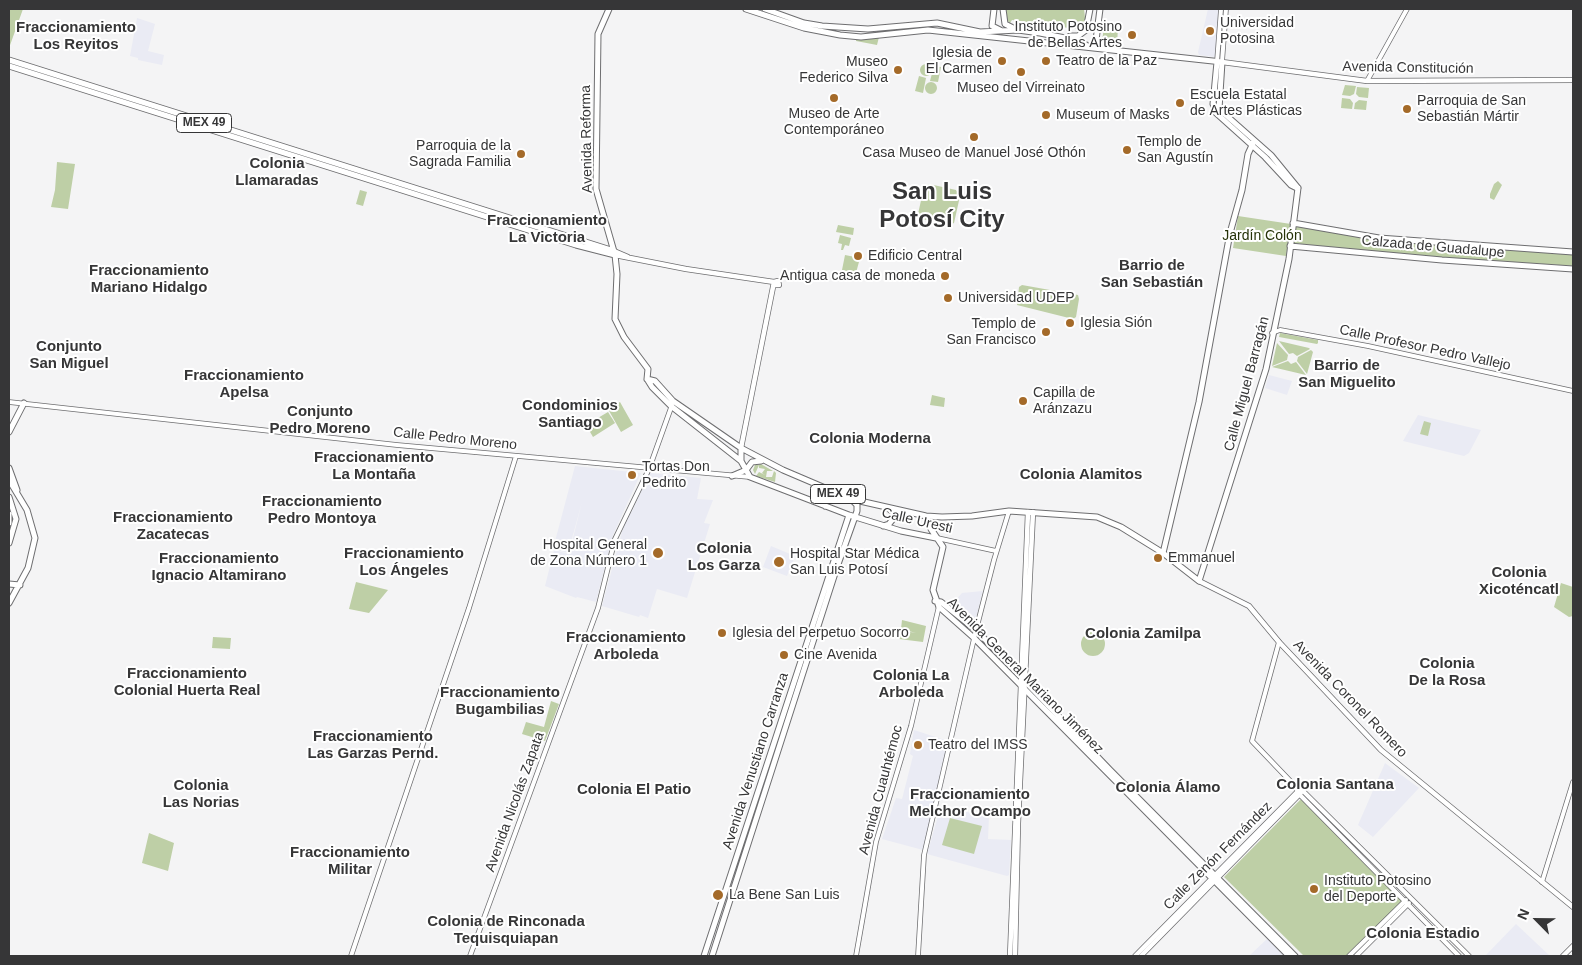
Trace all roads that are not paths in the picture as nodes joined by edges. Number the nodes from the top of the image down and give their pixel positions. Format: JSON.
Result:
{"nodes":[{"id":1,"x":609,"y":9,"type":"edge"},
{"id":2,"x":746,"y":9,"type":"edge"},
{"id":3,"x":765,"y":9,"type":"edge"},
{"id":4,"x":992,"y":9,"type":"edge"},
{"id":5,"x":1003,"y":9,"type":"edge"},
{"id":6,"x":1090,"y":9,"type":"edge"},
{"id":7,"x":1100,"y":9,"type":"edge"},
{"id":8,"x":1221,"y":9,"type":"edge"},
{"id":9,"x":1226,"y":9,"type":"edge"},
{"id":10,"x":1407,"y":9,"type":"edge"},
{"id":11,"x":1007,"y":30,"type":"junction"},
{"id":12,"x":1018,"y":30,"type":"junction"},
{"id":13,"x":987,"y":35,"type":"junction"},
{"id":14,"x":1066,"y":37,"type":"junction"},
{"id":15,"x":1092,"y":48,"type":"junction"},
{"id":16,"x":9,"y":60,"type":"edge"},
{"id":17,"x":1220,"y":62,"type":"junction"},
{"id":18,"x":9,"y":66,"type":"edge"},
{"id":19,"x":1573,"y":80,"type":"edge"},
{"id":20,"x":1368,"y":81,"type":"junction"},
{"id":21,"x":1252,"y":143,"type":"junction"},
{"id":22,"x":1293,"y":223,"type":"junction"},
{"id":23,"x":549,"y":233,"type":"junction"},
{"id":24,"x":1290,"y":246,"type":"junction"},
{"id":25,"x":1573,"y":252,"type":"edge"},
{"id":26,"x":614,"y":253,"type":"junction"},
{"id":27,"x":1573,"y":269,"type":"edge"},
{"id":28,"x":1272,"y":333,"type":"junction"},
{"id":29,"x":1573,"y":390,"type":"edge"},
{"id":30,"x":9,"y":402,"type":"edge"},
{"id":31,"x":24,"y":403,"type":"junction"},
{"id":32,"x":672,"y":404,"type":"junction"},
{"id":33,"x":9,"y":432,"type":"edge"},
{"id":34,"x":741,"y":448,"type":"junction"},
{"id":35,"x":516,"y":456,"type":"junction"},
{"id":36,"x":741,"y":461,"type":"junction"},
{"id":37,"x":764,"y":461,"type":"junction"},
{"id":38,"x":9,"y":468,"type":"edge"},
{"id":39,"x":648,"y":469,"type":"junction"},
{"id":40,"x":746,"y":470,"type":"junction"},
{"id":41,"x":732,"y":476,"type":"junction"},
{"id":42,"x":750,"y":477,"type":"junction"},
{"id":43,"x":9,"y":480,"type":"edge"},
{"id":44,"x":832,"y":492,"type":"junction"},
{"id":45,"x":18,"y":495,"type":"junction"},
{"id":46,"x":9,"y":497,"type":"edge"},
{"id":47,"x":851,"y":499,"type":"junction"},
{"id":48,"x":825,"y":506,"type":"junction"},
{"id":49,"x":888,"y":507,"type":"junction"},
{"id":50,"x":1010,"y":511,"type":"junction"},
{"id":51,"x":1030,"y":512,"type":"junction"},
{"id":52,"x":9,"y":514,"type":"edge"},
{"id":53,"x":852,"y":516,"type":"junction"},
{"id":54,"x":925,"y":516,"type":"junction"},
{"id":55,"x":1104,"y":519,"type":"joint"},
{"id":56,"x":9,"y":523,"type":"edge"},
{"id":57,"x":882,"y":526,"type":"junction"},
{"id":58,"x":924,"y":535,"type":"junction"},
{"id":59,"x":937,"y":538,"type":"junction"},
{"id":60,"x":9,"y":543,"type":"edge"},
{"id":61,"x":996,"y":551,"type":"junction"},
{"id":62,"x":1163,"y":553,"type":"junction"},
{"id":63,"x":1200,"y":581,"type":"junction"},
{"id":64,"x":9,"y":584,"type":"edge"},
{"id":65,"x":20,"y":585,"type":"junction"},
{"id":66,"x":9,"y":603,"type":"edge"},
{"id":67,"x":939,"y":603,"type":"junction"},
{"id":68,"x":963,"y":619,"type":"junction"},
{"id":69,"x":958,"y":625,"type":"junction"},
{"id":70,"x":976,"y":630,"type":"junction"},
{"id":71,"x":974,"y":638,"type":"junction"},
{"id":72,"x":1279,"y":642,"type":"junction"},
{"id":73,"x":1023,"y":685,"type":"junction"},
{"id":74,"x":1573,"y":782,"type":"edge"},
{"id":75,"x":1300,"y":792,"type":"junction"},
{"id":76,"x":1376,"y":863,"type":"junction"},
{"id":77,"x":1371,"y":867,"type":"junction"},
{"id":78,"x":1215,"y":879,"type":"junction"},
{"id":79,"x":1542,"y":882,"type":"junction"},
{"id":80,"x":1411,"y":898,"type":"junction"},
{"id":81,"x":1407,"y":902,"type":"junction"},
{"id":82,"x":1573,"y":907,"type":"edge"},
{"id":83,"x":1573,"y":946,"type":"edge"},
{"id":84,"x":351,"y":956,"type":"edge"},
{"id":85,"x":470,"y":956,"type":"edge"},
{"id":86,"x":704,"y":956,"type":"edge"},
{"id":87,"x":712,"y":956,"type":"edge"},
{"id":88,"x":856,"y":956,"type":"edge"},
{"id":89,"x":918,"y":956,"type":"edge"},
{"id":90,"x":1010,"y":956,"type":"edge"},
{"id":91,"x":1014,"y":956,"type":"edge"},
{"id":92,"x":1135,"y":956,"type":"edge"},
{"id":93,"x":1141,"y":956,"type":"edge"},
{"id":94,"x":1289,"y":956,"type":"edge"},
{"id":95,"x":1295,"y":956,"type":"edge"},
{"id":96,"x":1349,"y":956,"type":"edge"},
{"id":97,"x":1356,"y":956,"type":"edge"},
{"id":98,"x":1459,"y":956,"type":"edge"},
{"id":99,"x":1469,"y":956,"type":"edge"},
{"id":100,"x":1564,"y":956,"type":"edge"}],
"edges":[{"from":1,"to":26,"type":"main road","name":"Avenida Reforma"},
{"from":2,"to":13,"type":"main road"},
{"from":3,"to":13,"type":"main road"},
{"from":4,"to":11,"type":"main road"},
{"from":4,"to":13,"type":"main road"},
{"from":5,"to":12,"type":"main road"},
{"from":6,"to":14,"type":"main road"},
{"from":7,"to":15,"type":"main road"},
{"from":8,"to":17,"type":"street"},
{"from":9,"to":17,"type":"street"},
{"from":10,"to":20,"type":"street"},
{"from":11,"to":12,"type":"main road"},
{"from":11,"to":13,"type":"main road"},
{"from":12,"to":14,"type":"main road"},
{"from":13,"to":15,"type":"main road","name":"Avenida Constitución"},
{"from":14,"to":15,"type":"main road"},
{"from":15,"to":17,"type":"main road","name":"Avenida Constitución"},
{"from":16,"to":23,"type":"main road","number":"MEX 49"},
{"from":17,"to":20,"type":"main road","name":"Avenida Constitución"},
{"from":17,"to":21,"type":"main road"},
{"from":18,"to":23,"type":"main road","number":"MEX 49"},
{"from":19,"to":20,"type":"main road","name":"Avenida Constitución"},
{"from":21,"to":22,"type":"main road","name":"Calle Miguel Barragán"},
{"from":21,"to":62,"type":"main road"},
{"from":22,"to":24,"type":"main road","name":"Calle Miguel Barragán"},
{"from":22,"to":25,"type":"main road","name":"Calzada de Guadalupe"},
{"from":23,"to":26,"type":"main road","number":"MEX 49"},
{"from":24,"to":27,"type":"main road","name":"Calzada de Guadalupe"},
{"from":24,"to":28,"type":"main road","name":"Calle Miguel Barragán"},
{"from":26,"to":32,"type":"main road","name":"Avenida Reforma"},
{"from":26,"to":34,"type":"main road","number":"MEX 49"},
{"from":28,"to":29,"type":"street","name":"Calle Profesor Pedro Vallejo"},
{"from":28,"to":63,"type":"main road","name":"Calle Miguel Barragán"},
{"from":30,"to":31,"type":"street","name":"Calle Pedro Moreno"},
{"from":31,"to":33,"type":"main road"},
{"from":31,"to":35,"type":"street","name":"Calle Pedro Moreno"},
{"from":32,"to":34,"type":"main road","name":"Avenida Reforma","number":"MEX 49"},
{"from":32,"to":36,"type":"main road","name":"Avenida Reforma"},
{"from":32,"to":39,"type":"street","name":"Avenida Nicolás Zapata"},
{"from":34,"to":36,"type":"main road"},
{"from":34,"to":37,"type":"main road","name":"Avenida Reforma","number":"MEX 49"},
{"from":35,"to":39,"type":"street","name":"Calle Pedro Moreno"},
{"from":35,"to":84,"type":"street"},
{"from":36,"to":40,"type":"main road"},
{"from":37,"to":40,"type":"main road"},
{"from":37,"to":44,"type":"main road","name":"Avenida Reforma","number":"MEX 49"},
{"from":38,"to":45,"type":"main road"},
{"from":39,"to":41,"type":"street","name":"Calle Pedro Moreno"},
{"from":39,"to":85,"type":"street","name":"Avenida Nicolás Zapata"},
{"from":40,"to":41,"type":"main road"},
{"from":40,"to":42,"type":"main road"},
{"from":41,"to":42,"type":"street","name":"Calle Pedro Moreno"},
{"from":42,"to":48,"type":"main road","name":"Calle Uresti"},
{"from":43,"to":45,"type":"main road"},
{"from":44,"to":47,"type":"main road","name":"Avenida Reforma","number":"MEX 49"},
{"from":44,"to":48,"type":"main road"},
{"from":45,"to":65,"type":"main road"},
{"from":46,"to":60,"type":"main road"},
{"from":47,"to":49,"type":"main road","name":"Avenida Reforma","number":"MEX 49"},
{"from":47,"to":53,"type":"main road"},
{"from":48,"to":53,"type":"main road","name":"Calle Uresti"},
{"from":49,"to":54,"type":"main road","name":"Avenida Reforma","number":"MEX 49"},
{"from":49,"to":57,"type":"main road"},
{"from":50,"to":51,"type":"main road","name":"Avenida Reforma"},
{"from":50,"to":54,"type":"main road","name":"Avenida Reforma","number":"MEX 49"},
{"from":50,"to":61,"type":"street"},
{"from":51,"to":55,"type":"main road","name":"Avenida Reforma"},
{"from":51,"to":73,"type":"main road"},
{"from":52,"to":56,"type":"main road"},
{"from":53,"to":57,"type":"main road","name":"Calle Uresti"},
{"from":53,"to":86,"type":"main road","name":"Avenida Venustiano Carranza"},
{"from":53,"to":87,"type":"main road","name":"Avenida Venustiano Carranza"},
{"from":54,"to":58,"type":"main road"},
{"from":54,"to":59,"type":"main road"},
{"from":55,"to":62,"type":"main road","name":"Avenida Coronel Romero"},
{"from":57,"to":58,"type":"main road","name":"Calle Uresti"},
{"from":58,"to":59,"type":"main road","name":"Calle Uresti"},
{"from":59,"to":61,"type":"street","name":"Calle Uresti"},
{"from":59,"to":67,"type":"main road","name":"Avenida Cuauhtémoc"},
{"from":61,"to":70,"type":"street"},
{"from":62,"to":63,"type":"main road","name":"Avenida Coronel Romero"},
{"from":63,"to":72,"type":"main road","name":"Avenida Coronel Romero"},
{"from":64,"to":65,"type":"main road"},
{"from":65,"to":66,"type":"main road"},
{"from":67,"to":68,"type":"main road","name":"Avenida General Mariano Jiménez"},
{"from":67,"to":69,"type":"main road","name":"Avenida General Mariano Jiménez"},
{"from":67,"to":88,"type":"street","name":"Avenida Cuauhtémoc"},
{"from":68,"to":69,"type":"main road"},
{"from":68,"to":70,"type":"main road","name":"Avenida General Mariano Jiménez"},
{"from":69,"to":71,"type":"main road","name":"Avenida General Mariano Jiménez"},
{"from":70,"to":71,"type":"street"},
{"from":70,"to":73,"type":"main road","name":"Avenida General Mariano Jiménez"},
{"from":71,"to":73,"type":"main road","name":"Avenida General Mariano Jiménez"},
{"from":71,"to":89,"type":"street"},
{"from":72,"to":75,"type":"street"},
{"from":72,"to":79,"type":"main road","name":"Avenida Coronel Romero"},
{"from":73,"to":78,"type":"main road","name":"Avenida General Mariano Jiménez"},
{"from":73,"to":90,"type":"main road"},
{"from":73,"to":91,"type":"main road"},
{"from":74,"to":79,"type":"street"},
{"from":75,"to":76,"type":"street"},
{"from":75,"to":77,"type":"street"},
{"from":75,"to":78,"type":"street","name":"Calle Zenón Fernández"},
{"from":76,"to":77,"type":"street"},
{"from":76,"to":80,"type":"street"},
{"from":77,"to":81,"type":"street"},
{"from":78,"to":92,"type":"street","name":"Calle Zenón Fernández"},
{"from":78,"to":93,"type":"street","name":"Calle Zenón Fernández"},
{"from":78,"to":94,"type":"main road","name":"Avenida General Mariano Jiménez"},
{"from":78,"to":95,"type":"main road","name":"Avenida General Mariano Jiménez"},
{"from":79,"to":82,"type":"main road","name":"Avenida Coronel Romero"},
{"from":80,"to":81,"type":"street"},
{"from":80,"to":99,"type":"street"},
{"from":81,"to":96,"type":"street"},
{"from":81,"to":97,"type":"street"},
{"from":81,"to":98,"type":"street"},
{"from":83,"to":100,"type":"main road"}]}
